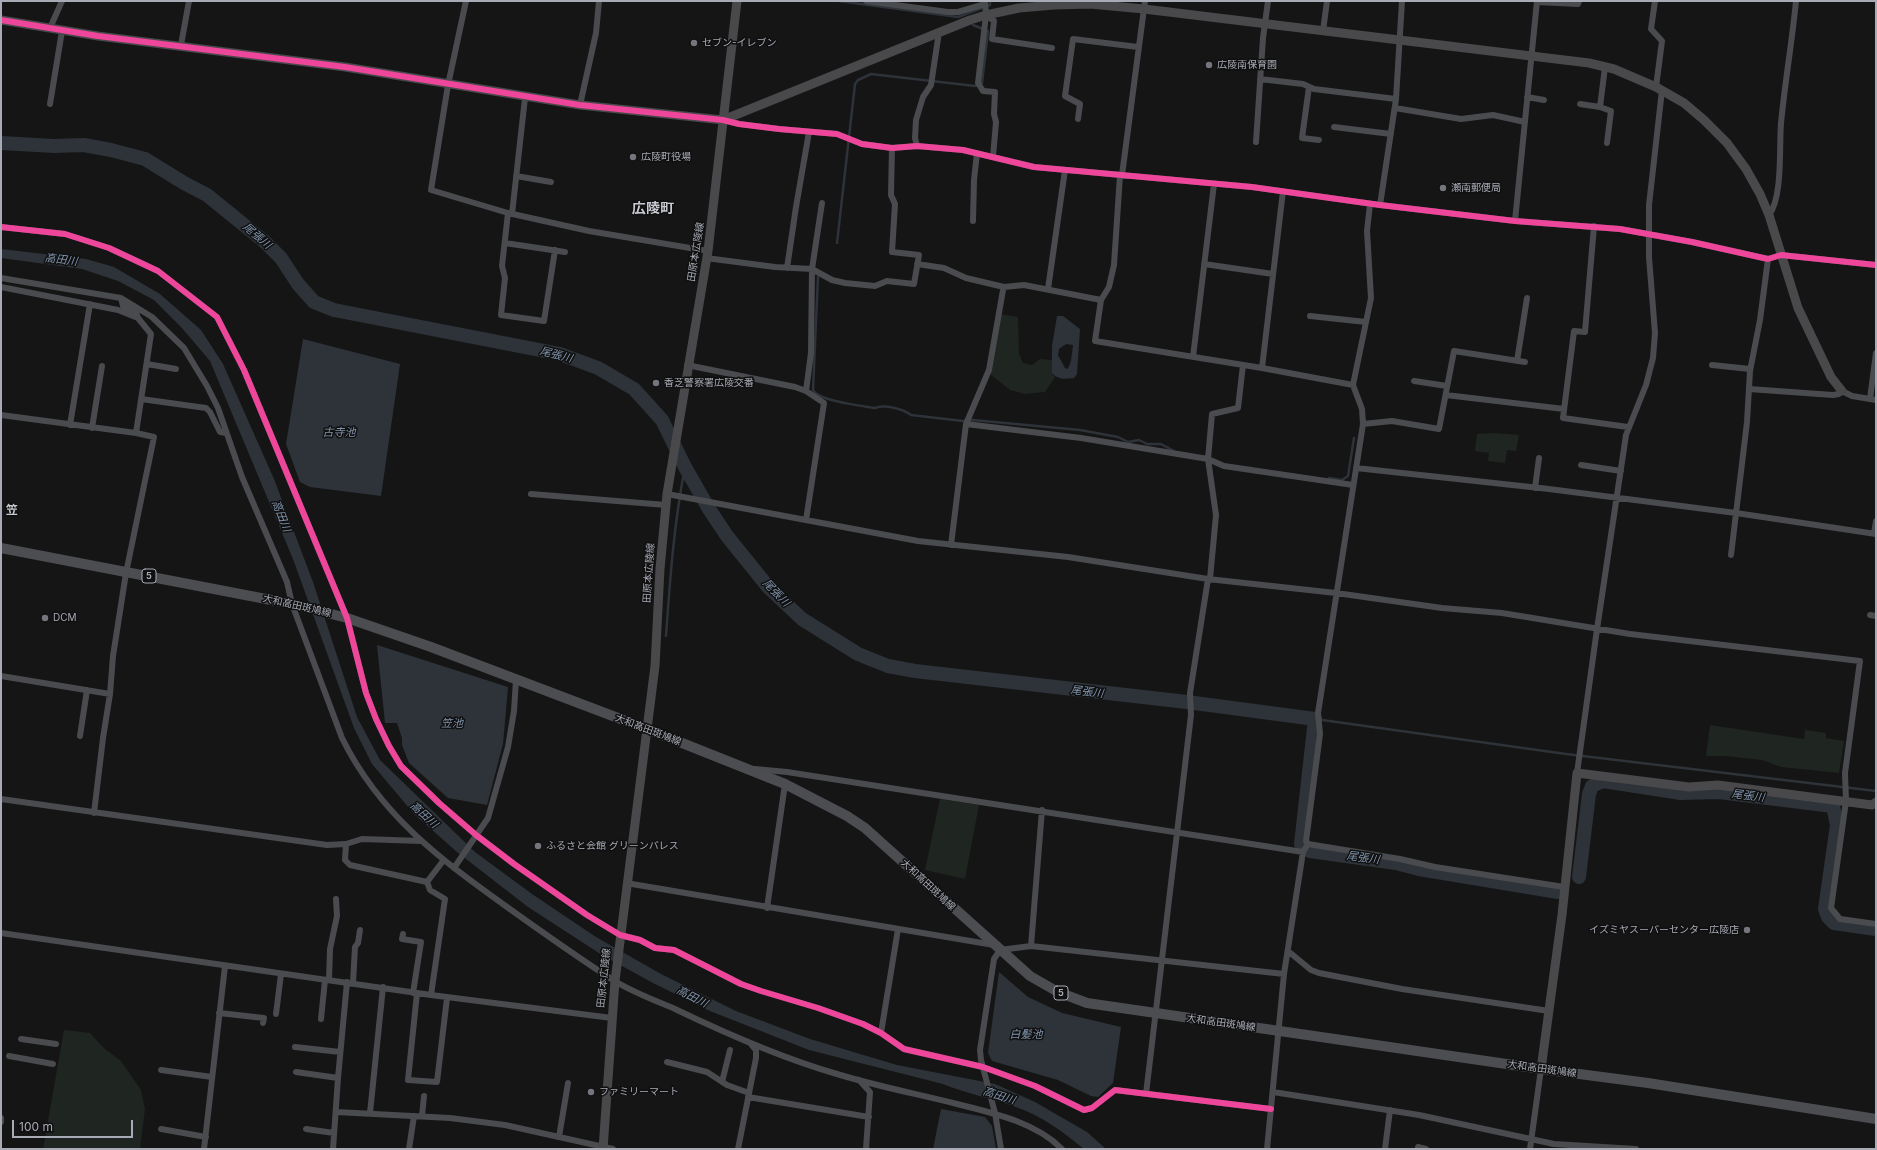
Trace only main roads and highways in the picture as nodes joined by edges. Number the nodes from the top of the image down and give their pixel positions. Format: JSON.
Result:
{"nodes":[{"id":1,"x":1,"y":548,"type":"edge"},
{"id":2,"x":1876,"y":1119,"type":"edge"}],
"edges":[{"from":1,"to":2,"type":"main road","name":"大和高田斑鳩線","number":"5"}]}
